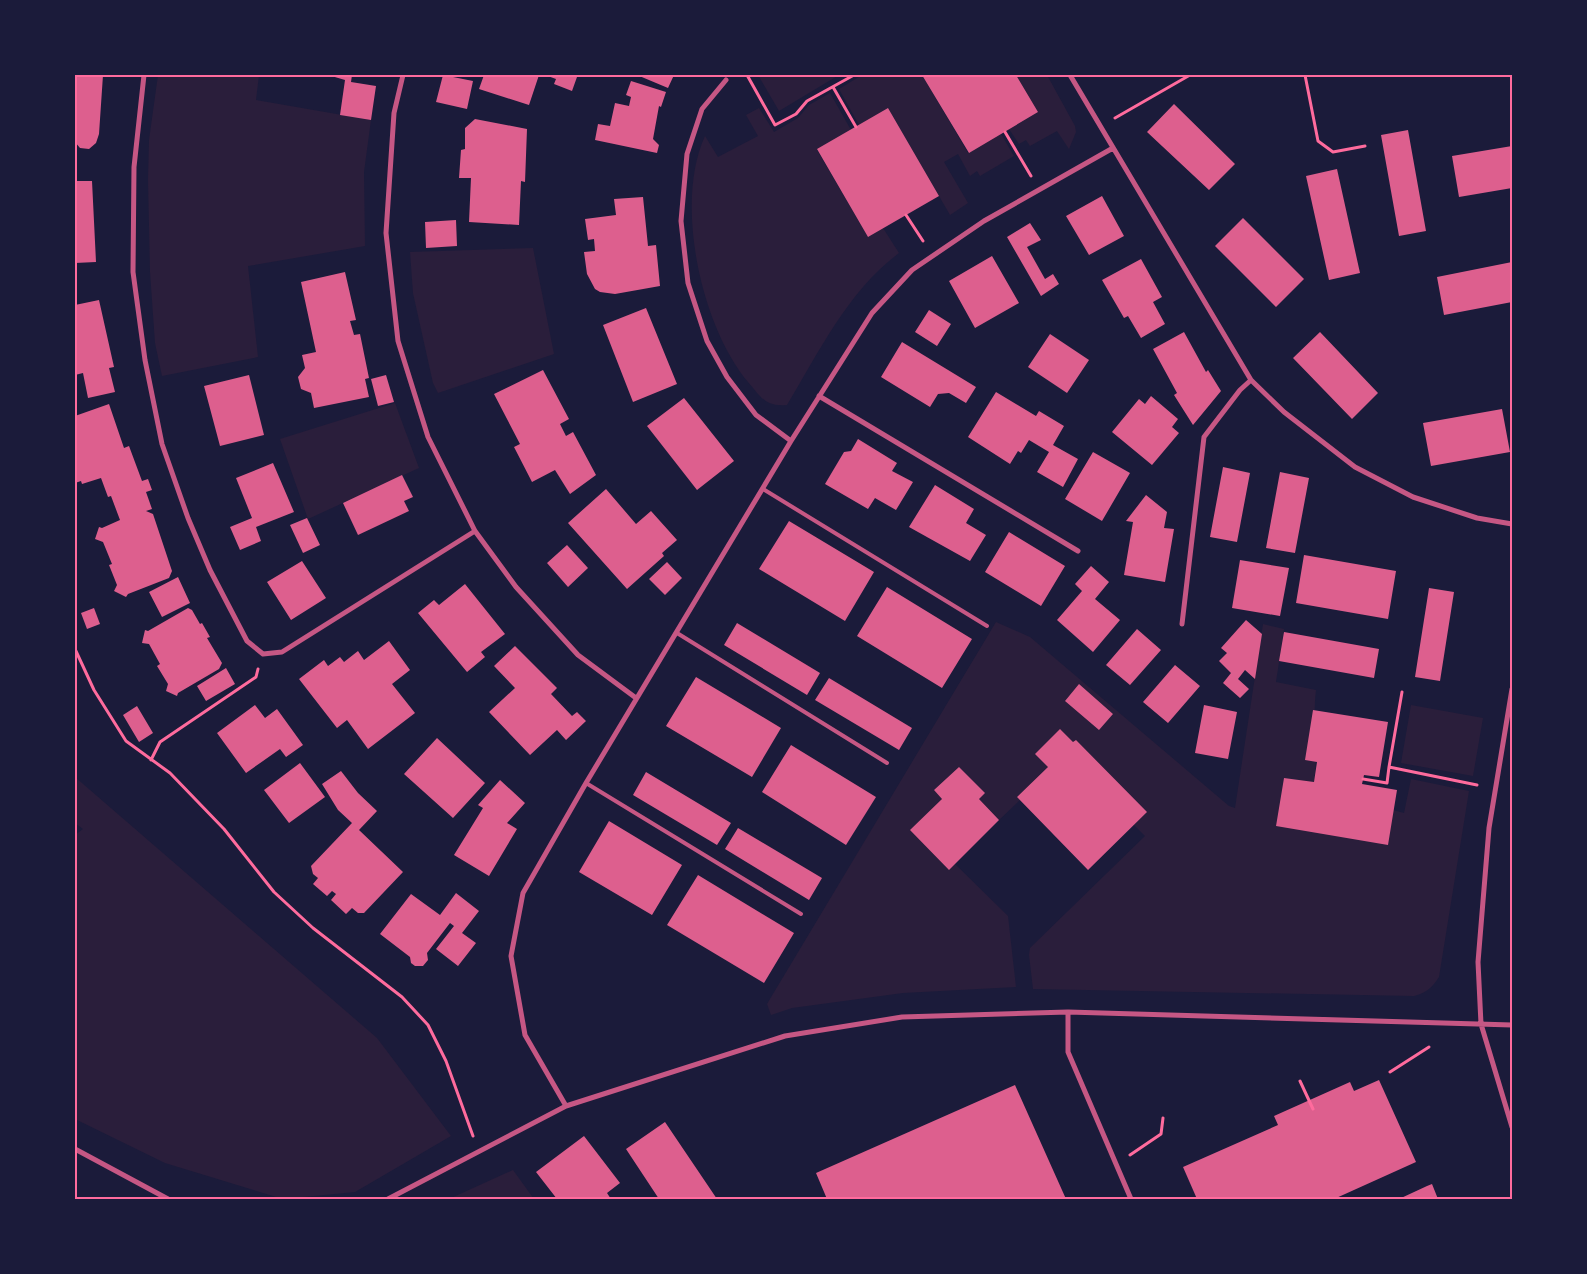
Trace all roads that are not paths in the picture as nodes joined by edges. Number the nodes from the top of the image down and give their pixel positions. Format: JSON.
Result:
{"nodes":[{"id":1,"x":144,"y":75,"type":"edge"},
{"id":2,"x":403,"y":75,"type":"edge"},
{"id":3,"x":1070,"y":75,"type":"edge"},
{"id":4,"x":726,"y":80,"type":"dead end"},
{"id":5,"x":1113,"y":148,"type":"junction"},
{"id":6,"x":1251,"y":380,"type":"junction"},
{"id":7,"x":819,"y":396,"type":"junction"},
{"id":8,"x":791,"y":441,"type":"junction"},
{"id":9,"x":763,"y":490,"type":"junction"},
{"id":10,"x":1512,"y":524,"type":"edge"},
{"id":11,"x":475,"y":531,"type":"junction"},
{"id":12,"x":1078,"y":550,"type":"dead end"},
{"id":13,"x":1182,"y":624,"type":"dead end"},
{"id":14,"x":987,"y":626,"type":"dead end"},
{"id":15,"x":677,"y":633,"type":"junction"},
{"id":16,"x":1512,"y":689,"type":"edge"},
{"id":17,"x":636,"y":698,"type":"junction"},
{"id":18,"x":888,"y":763,"type":"dead end"},
{"id":19,"x":586,"y":783,"type":"junction"},
{"id":20,"x":801,"y":914,"type":"dead end"},
{"id":21,"x":1068,"y":1012,"type":"junction"},
{"id":22,"x":1481,"y":1024,"type":"junction"},
{"id":23,"x":1512,"y":1025,"type":"edge"},
{"id":24,"x":566,"y":1106,"type":"junction"},
{"id":25,"x":1512,"y":1127,"type":"edge"},
{"id":26,"x":75,"y":1149,"type":"edge"},
{"id":27,"x":168,"y":1199,"type":"edge"},
{"id":28,"x":388,"y":1199,"type":"edge"},
{"id":29,"x":1131,"y":1199,"type":"edge"}],
"edges":[{"from":1,"to":11,"type":"street"},
{"from":2,"to":11,"type":"street"},
{"from":3,"to":5,"type":"street"},
{"from":4,"to":8,"type":"street"},
{"from":5,"to":6,"type":"street"},
{"from":5,"to":7,"type":"street"},
{"from":6,"to":10,"type":"street"},
{"from":6,"to":13,"type":"street"},
{"from":7,"to":8,"type":"street"},
{"from":7,"to":12,"type":"street"},
{"from":8,"to":9,"type":"street"},
{"from":9,"to":14,"type":"lane"},
{"from":9,"to":15,"type":"street"},
{"from":11,"to":17,"type":"street"},
{"from":15,"to":17,"type":"street"},
{"from":15,"to":18,"type":"lane"},
{"from":16,"to":22,"type":"street"},
{"from":17,"to":19,"type":"street"},
{"from":19,"to":20,"type":"lane"},
{"from":19,"to":24,"type":"street"},
{"from":21,"to":22,"type":"street"},
{"from":21,"to":24,"type":"street"},
{"from":21,"to":29,"type":"street"},
{"from":22,"to":23,"type":"street"},
{"from":22,"to":25,"type":"street"},
{"from":24,"to":28,"type":"street"},
{"from":26,"to":27,"type":"street"}]}
